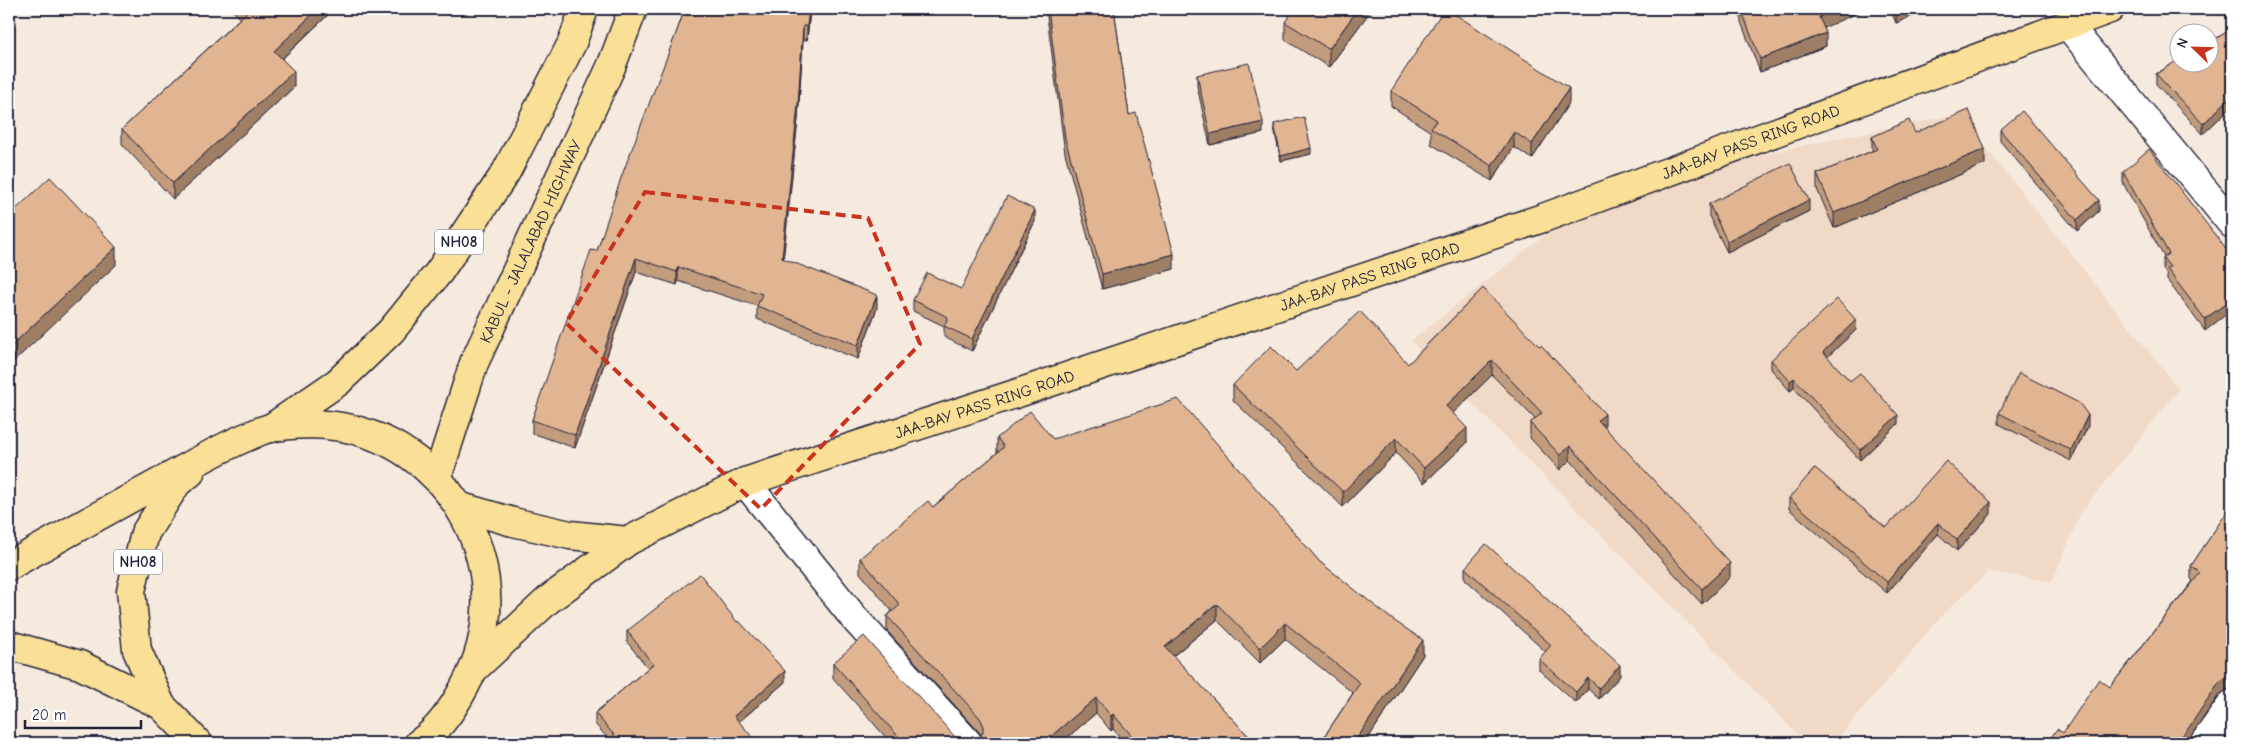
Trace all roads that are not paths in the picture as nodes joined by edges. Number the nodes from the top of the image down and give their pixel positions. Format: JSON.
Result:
{"nodes":[{"id":1,"x":584,"y":9,"type":"edge"},
{"id":2,"x":633,"y":9,"type":"edge"},
{"id":3,"x":2110,"y":9,"type":"edge"},
{"id":4,"x":2067,"y":24,"type":"junction"},
{"id":5,"x":2232,"y":224,"type":"edge"},
{"id":6,"x":271,"y":428,"type":"junction"},
{"id":7,"x":225,"y":446,"type":"junction"},
{"id":8,"x":437,"y":478,"type":"junction"},
{"id":9,"x":745,"y":482,"type":"junction"},
{"id":10,"x":461,"y":507,"type":"junction"},
{"id":11,"x":628,"y":541,"type":"junction"},
{"id":12,"x":9,"y":566,"type":"edge"},
{"id":13,"x":9,"y":645,"type":"edge"},
{"id":14,"x":475,"y":668,"type":"junction"},
{"id":15,"x":2232,"y":704,"type":"edge"},
{"id":16,"x":161,"y":705,"type":"junction"},
{"id":17,"x":198,"y":743,"type":"edge"},
{"id":18,"x":419,"y":743,"type":"edge"},
{"id":19,"x":968,"y":743,"type":"edge"},
{"id":20,"x":2204,"y":743,"type":"edge"}],
"edges":[{"from":1,"to":6,"type":"highway","number":"NH08"},
{"from":2,"to":8,"type":"highway","name":"KABUL - JALALABAD HIGHWAY"},
{"from":3,"to":4,"type":"highway","name":"JAA-BAY PASS RING ROAD"},
{"from":4,"to":5,"type":"street"},
{"from":4,"to":9,"type":"highway","name":"JAA-BAY PASS RING ROAD"},
{"from":6,"to":7,"type":"highway","number":"NH08"},
{"from":6,"to":8,"type":"highway","number":"NH08"},
{"from":7,"to":12,"type":"highway","number":"NH08"},
{"from":7,"to":16,"type":"highway","number":"NH08"},
{"from":8,"to":10,"type":"highway","number":"NH08"},
{"from":9,"to":11,"type":"highway","name":"JAA-BAY PASS RING ROAD"},
{"from":9,"to":19,"type":"street"},
{"from":10,"to":11,"type":"highway"},
{"from":10,"to":14,"type":"highway","number":"NH08"},
{"from":11,"to":14,"type":"highway","name":"JAA-BAY PASS RING ROAD"},
{"from":13,"to":16,"type":"highway","number":"NH08"},
{"from":14,"to":18,"type":"highway","number":"NH08"},
{"from":15,"to":20,"type":"street"},
{"from":16,"to":17,"type":"highway","number":"NH08"}]}
